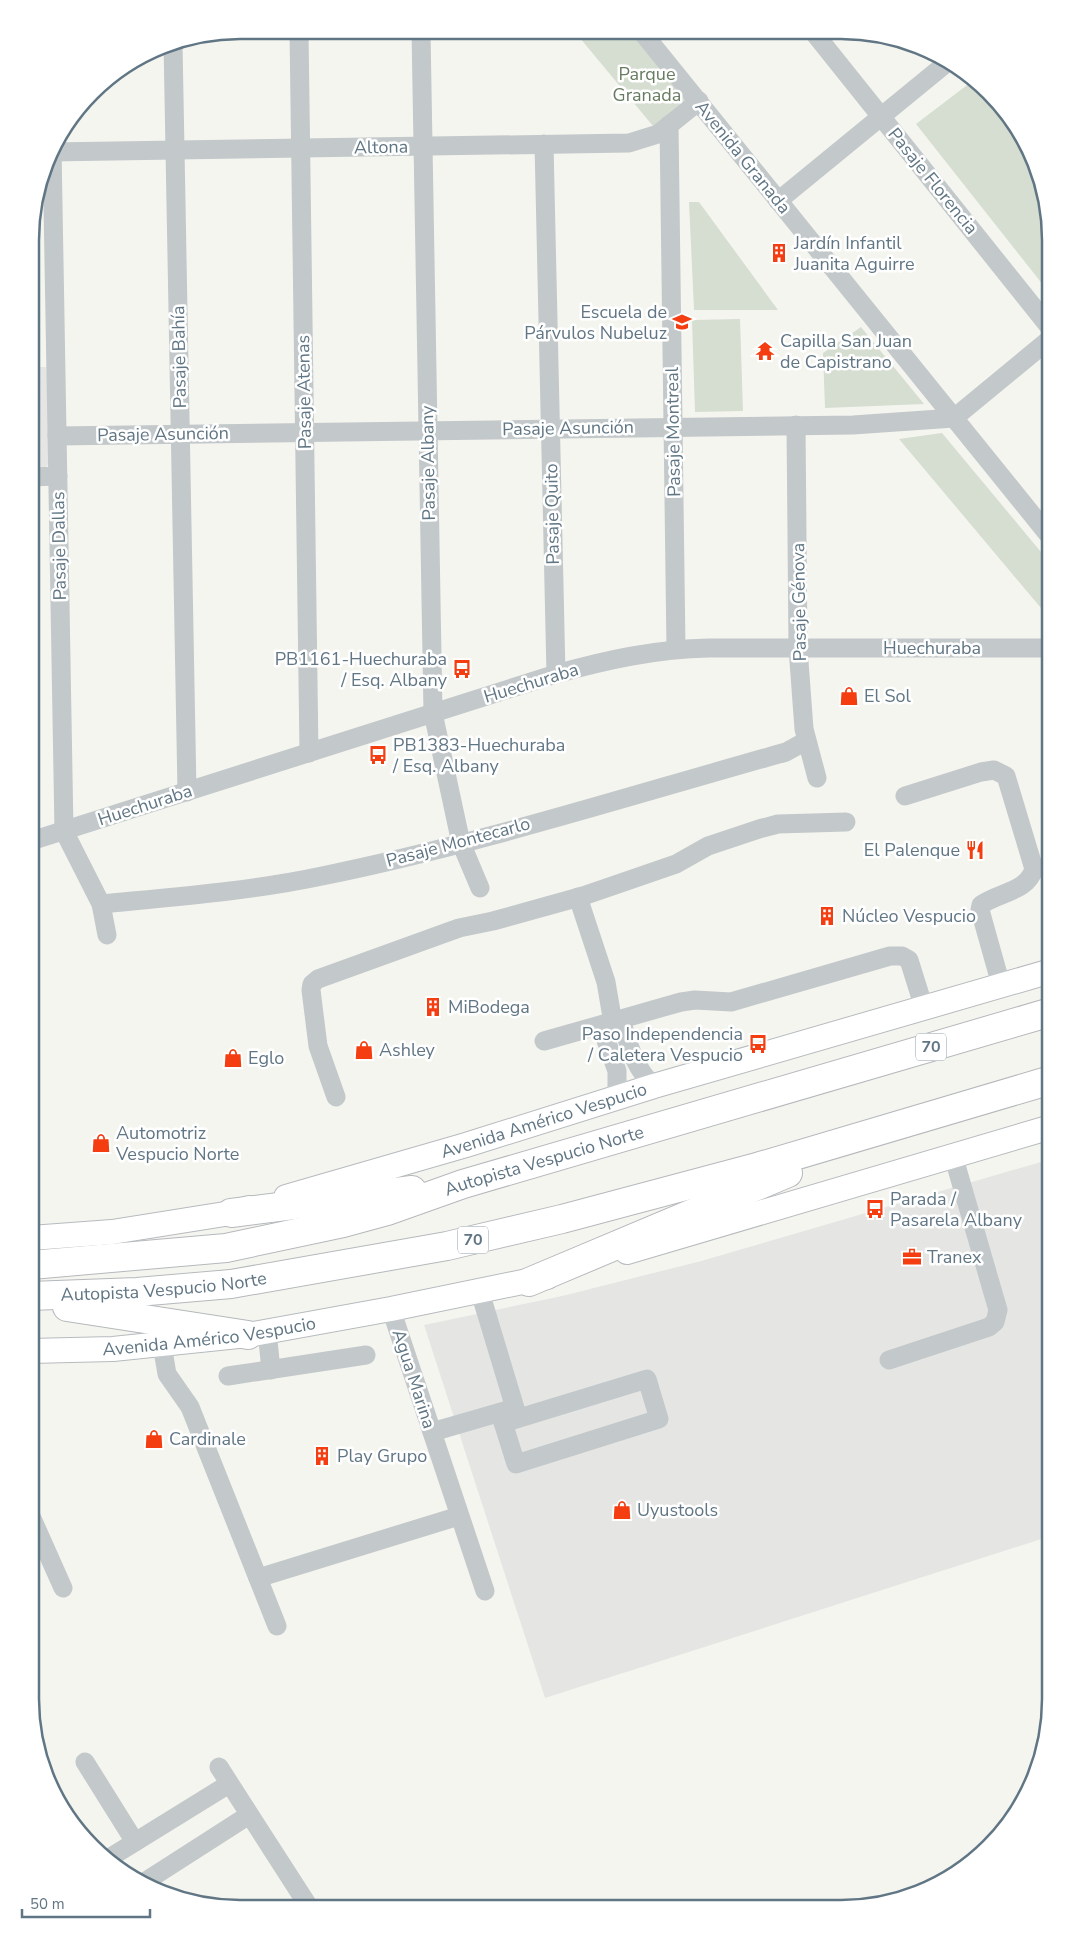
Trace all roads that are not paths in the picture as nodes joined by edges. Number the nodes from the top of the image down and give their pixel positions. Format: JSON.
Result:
{"nodes":[{"id":1,"x":299,"y":39,"type":"edge"},
{"id":2,"x":421,"y":39,"type":"edge"},
{"id":3,"x":648,"y":39,"type":"edge"},
{"id":4,"x":819,"y":39,"type":"edge"},
{"id":5,"x":173,"y":50,"type":"edge"},
{"id":6,"x":943,"y":67,"type":"edge"},
{"id":7,"x":699,"y":101,"type":"junction"},
{"id":8,"x":881,"y":117,"type":"junction"},
{"id":9,"x":669,"y":125,"type":"junction"},
{"id":10,"x":544,"y":144,"type":"junction"},
{"id":11,"x":423,"y":146,"type":"junction"},
{"id":12,"x":300,"y":148,"type":"junction"},
{"id":13,"x":60,"y":150,"type":"edge"},
{"id":14,"x":175,"y":150,"type":"junction"},
{"id":15,"x":51,"y":169,"type":"edge"},
{"id":16,"x":778,"y":202,"type":"junction"},
{"id":17,"x":1042,"y":318,"type":"edge"},
{"id":18,"x":1042,"y":345,"type":"edge"},
{"id":19,"x":954,"y":418,"type":"junction"},
{"id":20,"x":796,"y":425,"type":"junction"},
{"id":21,"x":673,"y":427,"type":"junction"},
{"id":22,"x":550,"y":429,"type":"junction"},
{"id":23,"x":427,"y":430,"type":"junction"},
{"id":24,"x":304,"y":432,"type":"junction"},
{"id":25,"x":180,"y":434,"type":"junction"},
{"id":26,"x":57,"y":436,"type":"junction"},
{"id":27,"x":58,"y":476,"type":"junction"},
{"id":28,"x":39,"y":477,"type":"edge"},
{"id":29,"x":1042,"y":527,"type":"edge"},
{"id":30,"x":798,"y":648,"type":"junction"},
{"id":31,"x":1042,"y":648,"type":"edge"},
{"id":32,"x":676,"y":649,"type":"junction"},
{"id":33,"x":556,"y":674,"type":"junction"},
{"id":34,"x":433,"y":713,"type":"junction"},
{"id":35,"x":806,"y":741,"type":"junction"},
{"id":36,"x":309,"y":753,"type":"junction"},
{"id":37,"x":817,"y":778,"type":"dead end"},
{"id":38,"x":187,"y":792,"type":"junction"},
{"id":39,"x":905,"y":796,"type":"dead end"},
{"id":40,"x":846,"y":822,"type":"dead end"},
{"id":41,"x":64,"y":831,"type":"junction"},
{"id":42,"x":39,"y":839,"type":"edge"},
{"id":43,"x":461,"y":843,"type":"junction"},
{"id":44,"x":480,"y":888,"type":"dead end"},
{"id":45,"x":578,"y":897,"type":"junction"},
{"id":46,"x":101,"y":904,"type":"junction"},
{"id":47,"x":107,"y":935,"type":"dead end"},
{"id":48,"x":1042,"y":974,"type":"edge"},
{"id":49,"x":1001,"y":985,"type":"junction"},
{"id":50,"x":924,"y":1008,"type":"junction"},
{"id":51,"x":1042,"y":1015,"type":"edge"},
{"id":52,"x":612,"y":1023,"type":"junction"},
{"id":53,"x":544,"y":1042,"type":"dead end"},
{"id":54,"x":1042,"y":1083,"type":"edge"},
{"id":55,"x":654,"y":1086,"type":"junction"},
{"id":56,"x":336,"y":1097,"type":"dead end"},
{"id":57,"x":617,"y":1097,"type":"junction"},
{"id":58,"x":905,"y":1124,"type":"junction"},
{"id":59,"x":1042,"y":1130,"type":"edge"},
{"id":60,"x":953,"y":1156,"type":"junction"},
{"id":61,"x":463,"y":1184,"type":"junction"},
{"id":62,"x":231,"y":1213,"type":"junction"},
{"id":63,"x":39,"y":1237,"type":"edge"},
{"id":64,"x":39,"y":1264,"type":"edge"},
{"id":65,"x":529,"y":1282,"type":"junction"},
{"id":66,"x":480,"y":1292,"type":"junction"},
{"id":67,"x":39,"y":1296,"type":"edge"},
{"id":68,"x":39,"y":1303,"type":"edge"},
{"id":69,"x":392,"y":1310,"type":"junction"},
{"id":70,"x":258,"y":1333,"type":"junction"},
{"id":71,"x":162,"y":1345,"type":"junction"},
{"id":72,"x":39,"y":1350,"type":"edge"},
{"id":73,"x":366,"y":1355,"type":"dead end"},
{"id":74,"x":889,"y":1360,"type":"dead end"},
{"id":75,"x":271,"y":1370,"type":"junction"},
{"id":76,"x":228,"y":1376,"type":"dead end"},
{"id":77,"x":502,"y":1418,"type":"junction"},
{"id":78,"x":432,"y":1432,"type":"junction"},
{"id":79,"x":459,"y":1516,"type":"junction"},
{"id":80,"x":39,"y":1535,"type":"edge"},
{"id":81,"x":258,"y":1578,"type":"junction"},
{"id":82,"x":62,"y":1588,"type":"dead end"},
{"id":83,"x":484,"y":1591,"type":"dead end"},
{"id":84,"x":277,"y":1626,"type":"dead end"},
{"id":85,"x":85,"y":1762,"type":"dead end"},
{"id":86,"x":219,"y":1767,"type":"dead end"},
{"id":87,"x":229,"y":1784,"type":"junction"},
{"id":88,"x":250,"y":1815,"type":"junction"},
{"id":89,"x":135,"y":1842,"type":"junction"},
{"id":90,"x":113,"y":1856,"type":"edge"},
{"id":91,"x":149,"y":1879,"type":"edge"},
{"id":92,"x":304,"y":1900,"type":"edge"}],
"edges":[{"from":1,"to":12,"type":"street","name":"Pasaje Atenas"},
{"from":2,"to":11,"type":"street","name":"Pasaje Albany"},
{"from":3,"to":7,"type":"street","name":"Avenida Granada"},
{"from":4,"to":8,"type":"street","name":"Pasaje Florencia"},
{"from":5,"to":14,"type":"street","name":"Pasaje Bahía"},
{"from":6,"to":8,"type":"street"},
{"from":7,"to":9,"type":"street","name":"Altona"},
{"from":7,"to":16,"type":"street","name":"Avenida Granada"},
{"from":8,"to":16,"type":"street"},
{"from":8,"to":17,"type":"street","name":"Pasaje Florencia"},
{"from":9,"to":10,"type":"street","name":"Altona"},
{"from":9,"to":21,"type":"street","name":"Pasaje Montreal"},
{"from":10,"to":11,"type":"street","name":"Altona"},
{"from":10,"to":22,"type":"street","name":"Pasaje Quito"},
{"from":11,"to":12,"type":"street","name":"Altona"},
{"from":11,"to":23,"type":"street","name":"Pasaje Albany"},
{"from":12,"to":14,"type":"street","name":"Altona"},
{"from":12,"to":24,"type":"street","name":"Pasaje Atenas"},
{"from":13,"to":14,"type":"street","name":"Altona"},
{"from":14,"to":25,"type":"street","name":"Pasaje Bahía"},
{"from":15,"to":26,"type":"street","name":"Pasaje Dallas"},
{"from":16,"to":19,"type":"street","name":"Avenida Granada"},
{"from":18,"to":19,"type":"street"},
{"from":19,"to":20,"type":"street","name":"Pasaje Asunción"},
{"from":19,"to":29,"type":"street","name":"Avenida Granada"},
{"from":20,"to":21,"type":"street","name":"Pasaje Asunción"},
{"from":20,"to":30,"type":"street","name":"Pasaje Génova"},
{"from":21,"to":22,"type":"street","name":"Pasaje Asunción"},
{"from":21,"to":32,"type":"street","name":"Pasaje Montreal"},
{"from":22,"to":23,"type":"street","name":"Pasaje Asunción"},
{"from":22,"to":33,"type":"street","name":"Pasaje Quito"},
{"from":23,"to":24,"type":"street","name":"Pasaje Asunción"},
{"from":23,"to":34,"type":"street","name":"Pasaje Albany"},
{"from":24,"to":25,"type":"street","name":"Pasaje Asunción"},
{"from":24,"to":36,"type":"street","name":"Pasaje Atenas"},
{"from":25,"to":26,"type":"street","name":"Pasaje Asunción"},
{"from":25,"to":38,"type":"street","name":"Pasaje Bahía"},
{"from":26,"to":27,"type":"street","name":"Pasaje Dallas"},
{"from":27,"to":28,"type":"street"},
{"from":27,"to":41,"type":"street","name":"Pasaje Dallas"},
{"from":30,"to":31,"type":"street","name":"Huechuraba"},
{"from":30,"to":32,"type":"street","name":"Huechuraba"},
{"from":30,"to":35,"type":"street","name":"Pasaje Génova"},
{"from":32,"to":33,"type":"street","name":"Huechuraba"},
{"from":33,"to":34,"type":"street","name":"Huechuraba"},
{"from":34,"to":36,"type":"street","name":"Huechuraba"},
{"from":34,"to":43,"type":"street","name":"Pasaje Albany"},
{"from":35,"to":37,"type":"street","name":"Pasaje Génova"},
{"from":35,"to":43,"type":"street","name":"Pasaje Montecarlo"},
{"from":36,"to":38,"type":"street","name":"Huechuraba"},
{"from":38,"to":41,"type":"street","name":"Huechuraba"},
{"from":39,"to":49,"type":"street"},
{"from":40,"to":45,"type":"street"},
{"from":41,"to":42,"type":"street","name":"Huechuraba"},
{"from":41,"to":46,"type":"street","name":"Pasaje Dallas"},
{"from":43,"to":44,"type":"street","name":"Pasaje Albany"},
{"from":43,"to":46,"type":"street","name":"Pasaje Montecarlo"},
{"from":45,"to":52,"type":"street"},
{"from":45,"to":56,"type":"street"},
{"from":46,"to":47,"type":"street","name":"Pasaje Dallas"},
{"from":48,"to":49,"type":"main road","name":"Avenida Américo Vespucio"},
{"from":49,"to":50,"type":"main road","name":"Avenida Américo Vespucio"},
{"from":50,"to":52,"type":"street"},
{"from":50,"to":55,"type":"main road","name":"Avenida Américo Vespucio"},
{"from":51,"to":61,"type":"highway","name":"Autopista Vespucio Norte","number":"70"},
{"from":52,"to":53,"type":"street"},
{"from":52,"to":55,"type":"street"},
{"from":52,"to":57,"type":"street"},
{"from":54,"to":58,"type":"highway","name":"Autopista Vespucio Norte","number":"70"},
{"from":55,"to":57,"type":"main road","name":"Avenida Américo Vespucio"},
{"from":57,"to":62,"type":"main road","name":"Avenida Américo Vespucio"},
{"from":58,"to":65,"type":"highway"},
{"from":58,"to":67,"type":"highway","name":"Autopista Vespucio Norte","number":"70"},
{"from":59,"to":60,"type":"main road","name":"Avenida Américo Vespucio"},
{"from":60,"to":65,"type":"main road","name":"Avenida Américo Vespucio"},
{"from":60,"to":74,"type":"street"},
{"from":61,"to":62,"type":"highway"},
{"from":61,"to":64,"type":"highway","name":"Autopista Vespucio Norte","number":"70"},
{"from":62,"to":63,"type":"main road","name":"Avenida Américo Vespucio"},
{"from":65,"to":66,"type":"main road","name":"Avenida Américo Vespucio"},
{"from":66,"to":69,"type":"main road","name":"Avenida Américo Vespucio"},
{"from":66,"to":77,"type":"street"},
{"from":68,"to":70,"type":"highway"},
{"from":69,"to":70,"type":"main road","name":"Avenida Américo Vespucio"},
{"from":69,"to":78,"type":"street","name":"Agua Marina"},
{"from":70,"to":71,"type":"main road","name":"Avenida Américo Vespucio"},
{"from":70,"to":75,"type":"street"},
{"from":71,"to":72,"type":"main road","name":"Avenida Américo Vespucio"},
{"from":71,"to":81,"type":"street"},
{"from":73,"to":75,"type":"street"},
{"from":75,"to":76,"type":"street"},
{"from":77,"to":77,"type":"street"},
{"from":77,"to":78,"type":"street"},
{"from":78,"to":79,"type":"street","name":"Agua Marina"},
{"from":79,"to":81,"type":"street"},
{"from":79,"to":83,"type":"street","name":"Agua Marina"},
{"from":80,"to":82,"type":"street"},
{"from":81,"to":84,"type":"street"},
{"from":85,"to":89,"type":"street"},
{"from":86,"to":87,"type":"street"},
{"from":87,"to":88,"type":"street"},
{"from":87,"to":89,"type":"street"},
{"from":88,"to":91,"type":"street"},
{"from":88,"to":92,"type":"street"},
{"from":89,"to":90,"type":"street"}]}
